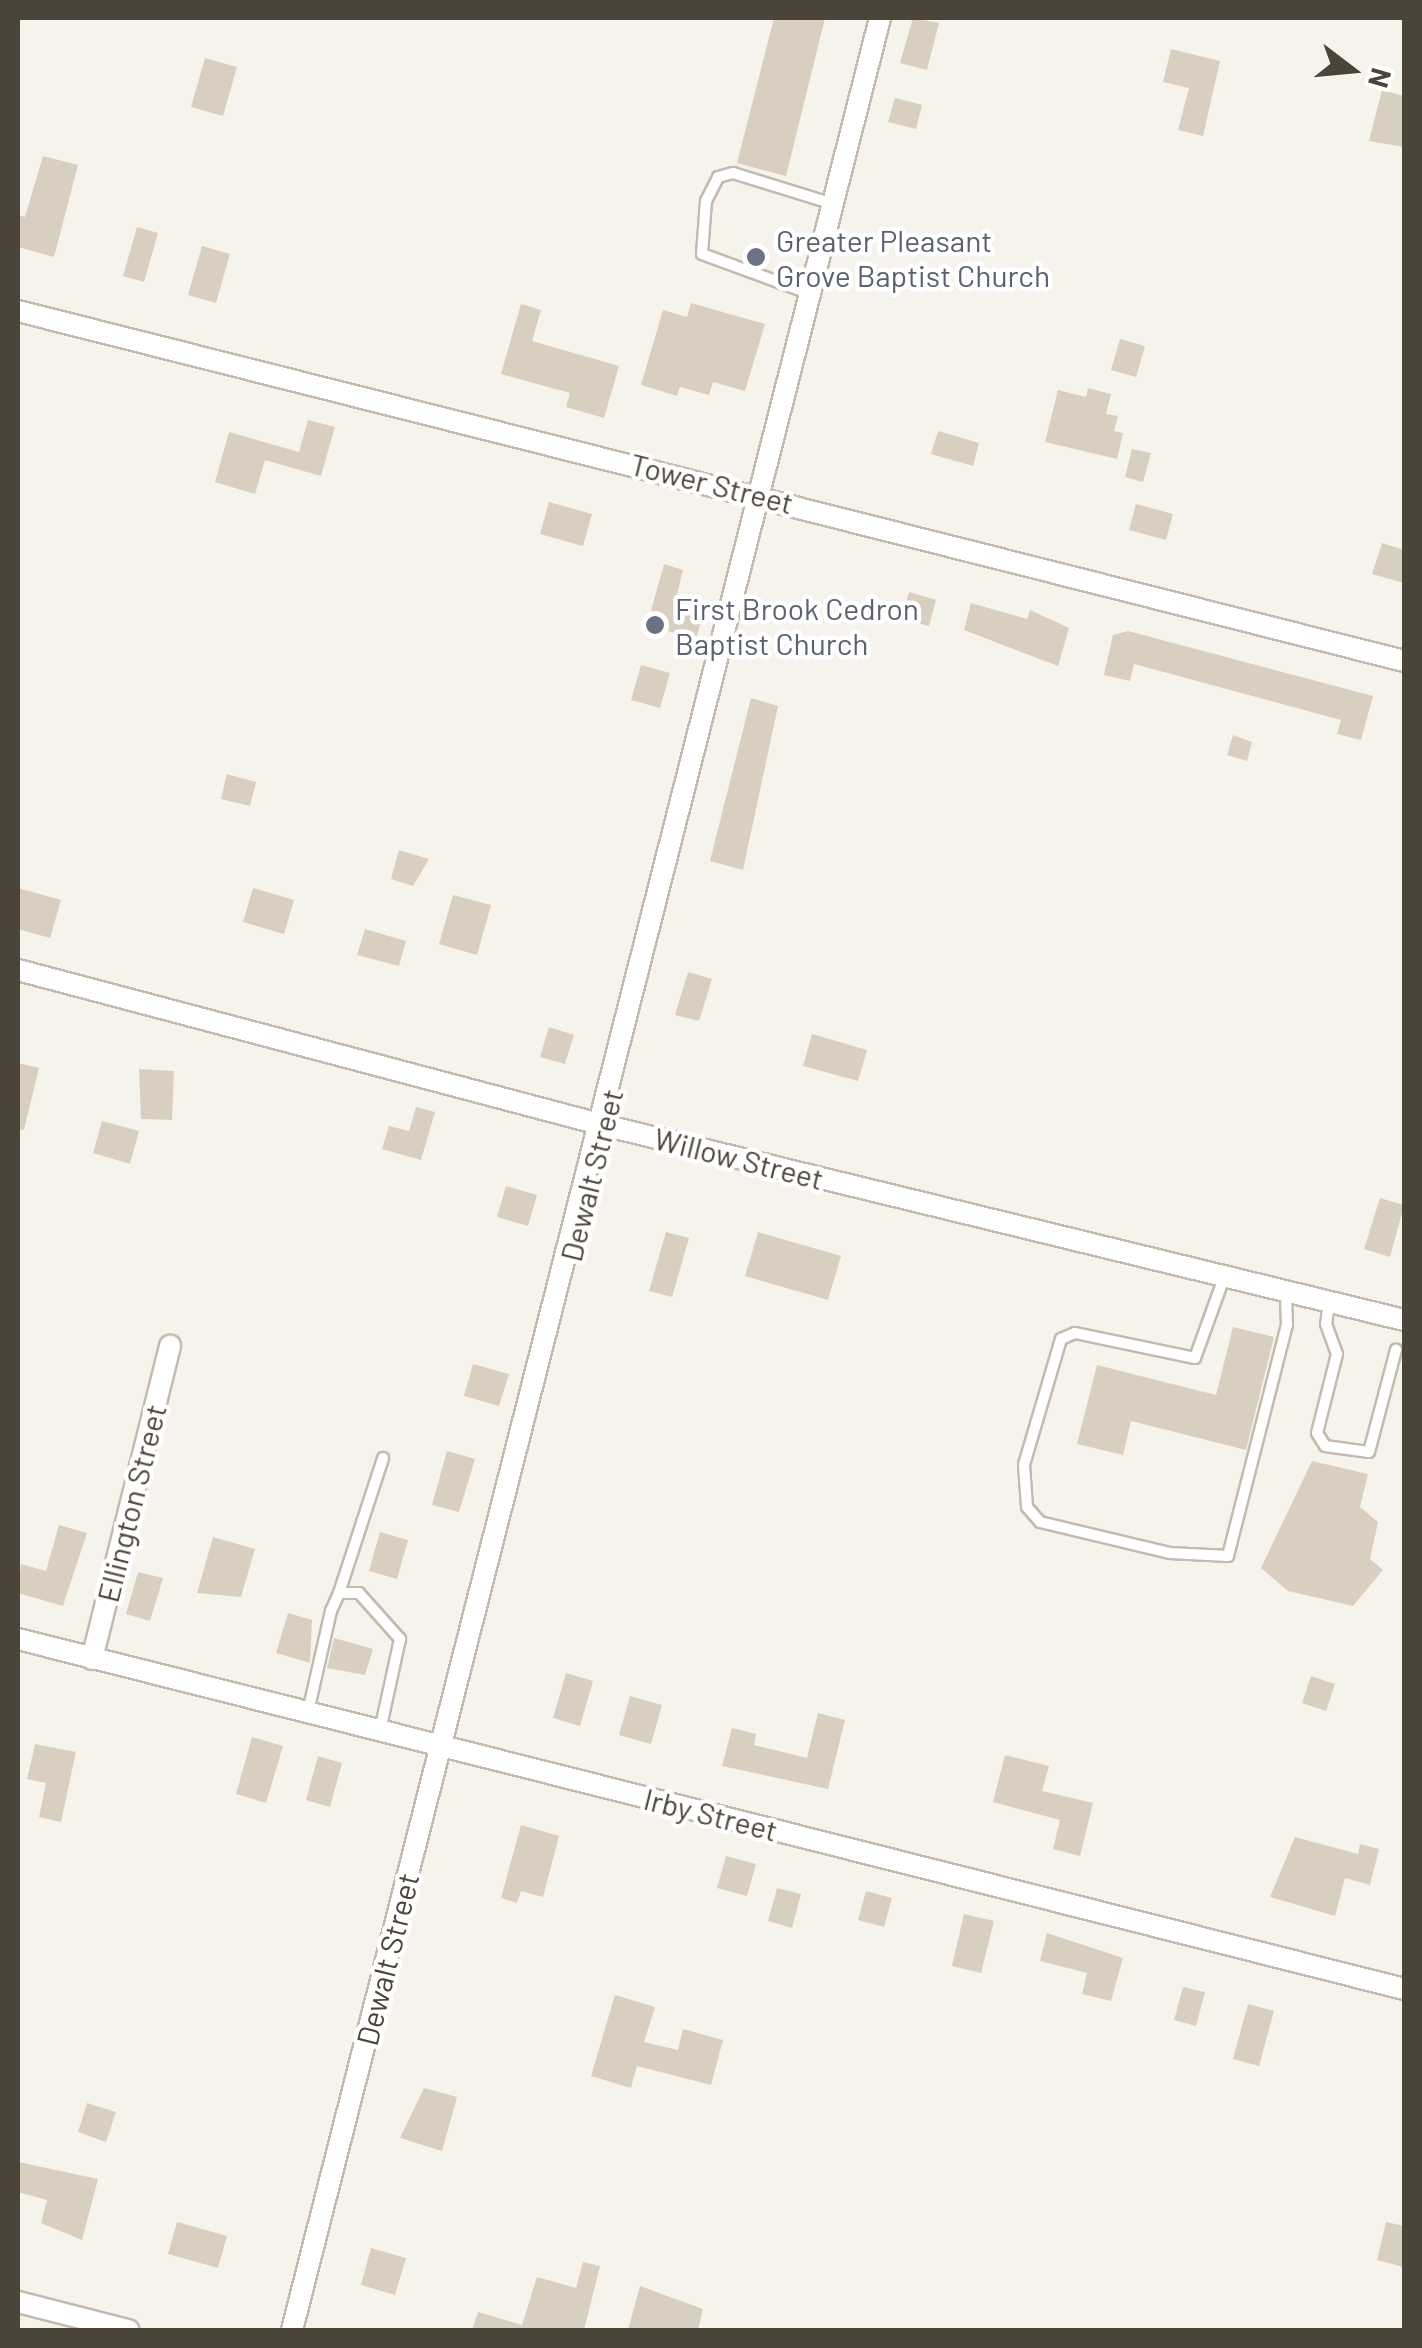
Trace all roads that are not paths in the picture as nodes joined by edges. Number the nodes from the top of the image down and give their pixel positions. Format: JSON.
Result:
{"nodes":[{"id":1,"x":880,"y":18,"type":"edge"},
{"id":2,"x":834,"y":204,"type":"junction"},
{"id":3,"x":811,"y":294,"type":"junction"},
{"id":4,"x":18,"y":311,"type":"edge"},
{"id":5,"x":761,"y":496,"type":"junction"},
{"id":6,"x":1404,"y":661,"type":"edge"},
{"id":7,"x":18,"y":970,"type":"edge"},
{"id":8,"x":603,"y":1125,"type":"junction"},
{"id":9,"x":1225,"y":1275,"type":"junction"},
{"id":10,"x":1286,"y":1290,"type":"junction"},
{"id":11,"x":1330,"y":1300,"type":"junction"},
{"id":12,"x":1404,"y":1320,"type":"edge"},
{"id":13,"x":170,"y":1346,"type":"dead end"},
{"id":14,"x":1396,"y":1350,"type":"dead end"},
{"id":15,"x":383,"y":1458,"type":"dead end"},
{"id":16,"x":339,"y":1593,"type":"junction"},
{"id":17,"x":18,"y":1639,"type":"edge"},
{"id":18,"x":92,"y":1659,"type":"junction"},
{"id":19,"x":308,"y":1713,"type":"junction"},
{"id":20,"x":380,"y":1731,"type":"junction"},
{"id":21,"x":442,"y":1746,"type":"junction"},
{"id":22,"x":1404,"y":1990,"type":"edge"},
{"id":23,"x":18,"y":2302,"type":"edge"},
{"id":24,"x":128,"y":2330,"type":"edge"},
{"id":25,"x":292,"y":2330,"type":"edge"}],
"edges":[{"from":1,"to":2,"type":"street","name":"Dewalt Street"},
{"from":2,"to":3,"type":"street","name":"Dewalt Street"},
{"from":2,"to":3,"type":"lane"},
{"from":3,"to":5,"type":"street","name":"Dewalt Street"},
{"from":4,"to":5,"type":"street","name":"Tower Street"},
{"from":5,"to":6,"type":"street","name":"Tower Street"},
{"from":5,"to":8,"type":"street","name":"Dewalt Street"},
{"from":7,"to":8,"type":"street","name":"Willow Street"},
{"from":8,"to":9,"type":"street","name":"Willow Street"},
{"from":8,"to":21,"type":"street","name":"Dewalt Street"},
{"from":9,"to":10,"type":"street","name":"Willow Street"},
{"from":9,"to":10,"type":"lane"},
{"from":10,"to":11,"type":"street","name":"Willow Street"},
{"from":11,"to":12,"type":"street","name":"Willow Street"},
{"from":11,"to":14,"type":"lane"},
{"from":13,"to":18,"type":"street","name":"Ellington Street"},
{"from":15,"to":16,"type":"lane"},
{"from":16,"to":19,"type":"lane"},
{"from":16,"to":20,"type":"lane"},
{"from":17,"to":18,"type":"street","name":"Irby Street"},
{"from":18,"to":19,"type":"street","name":"Irby Street"},
{"from":19,"to":20,"type":"street","name":"Irby Street"},
{"from":20,"to":21,"type":"street","name":"Irby Street"},
{"from":21,"to":22,"type":"street","name":"Irby Street"},
{"from":21,"to":25,"type":"street","name":"Dewalt Street"},
{"from":23,"to":24,"type":"street"}]}
